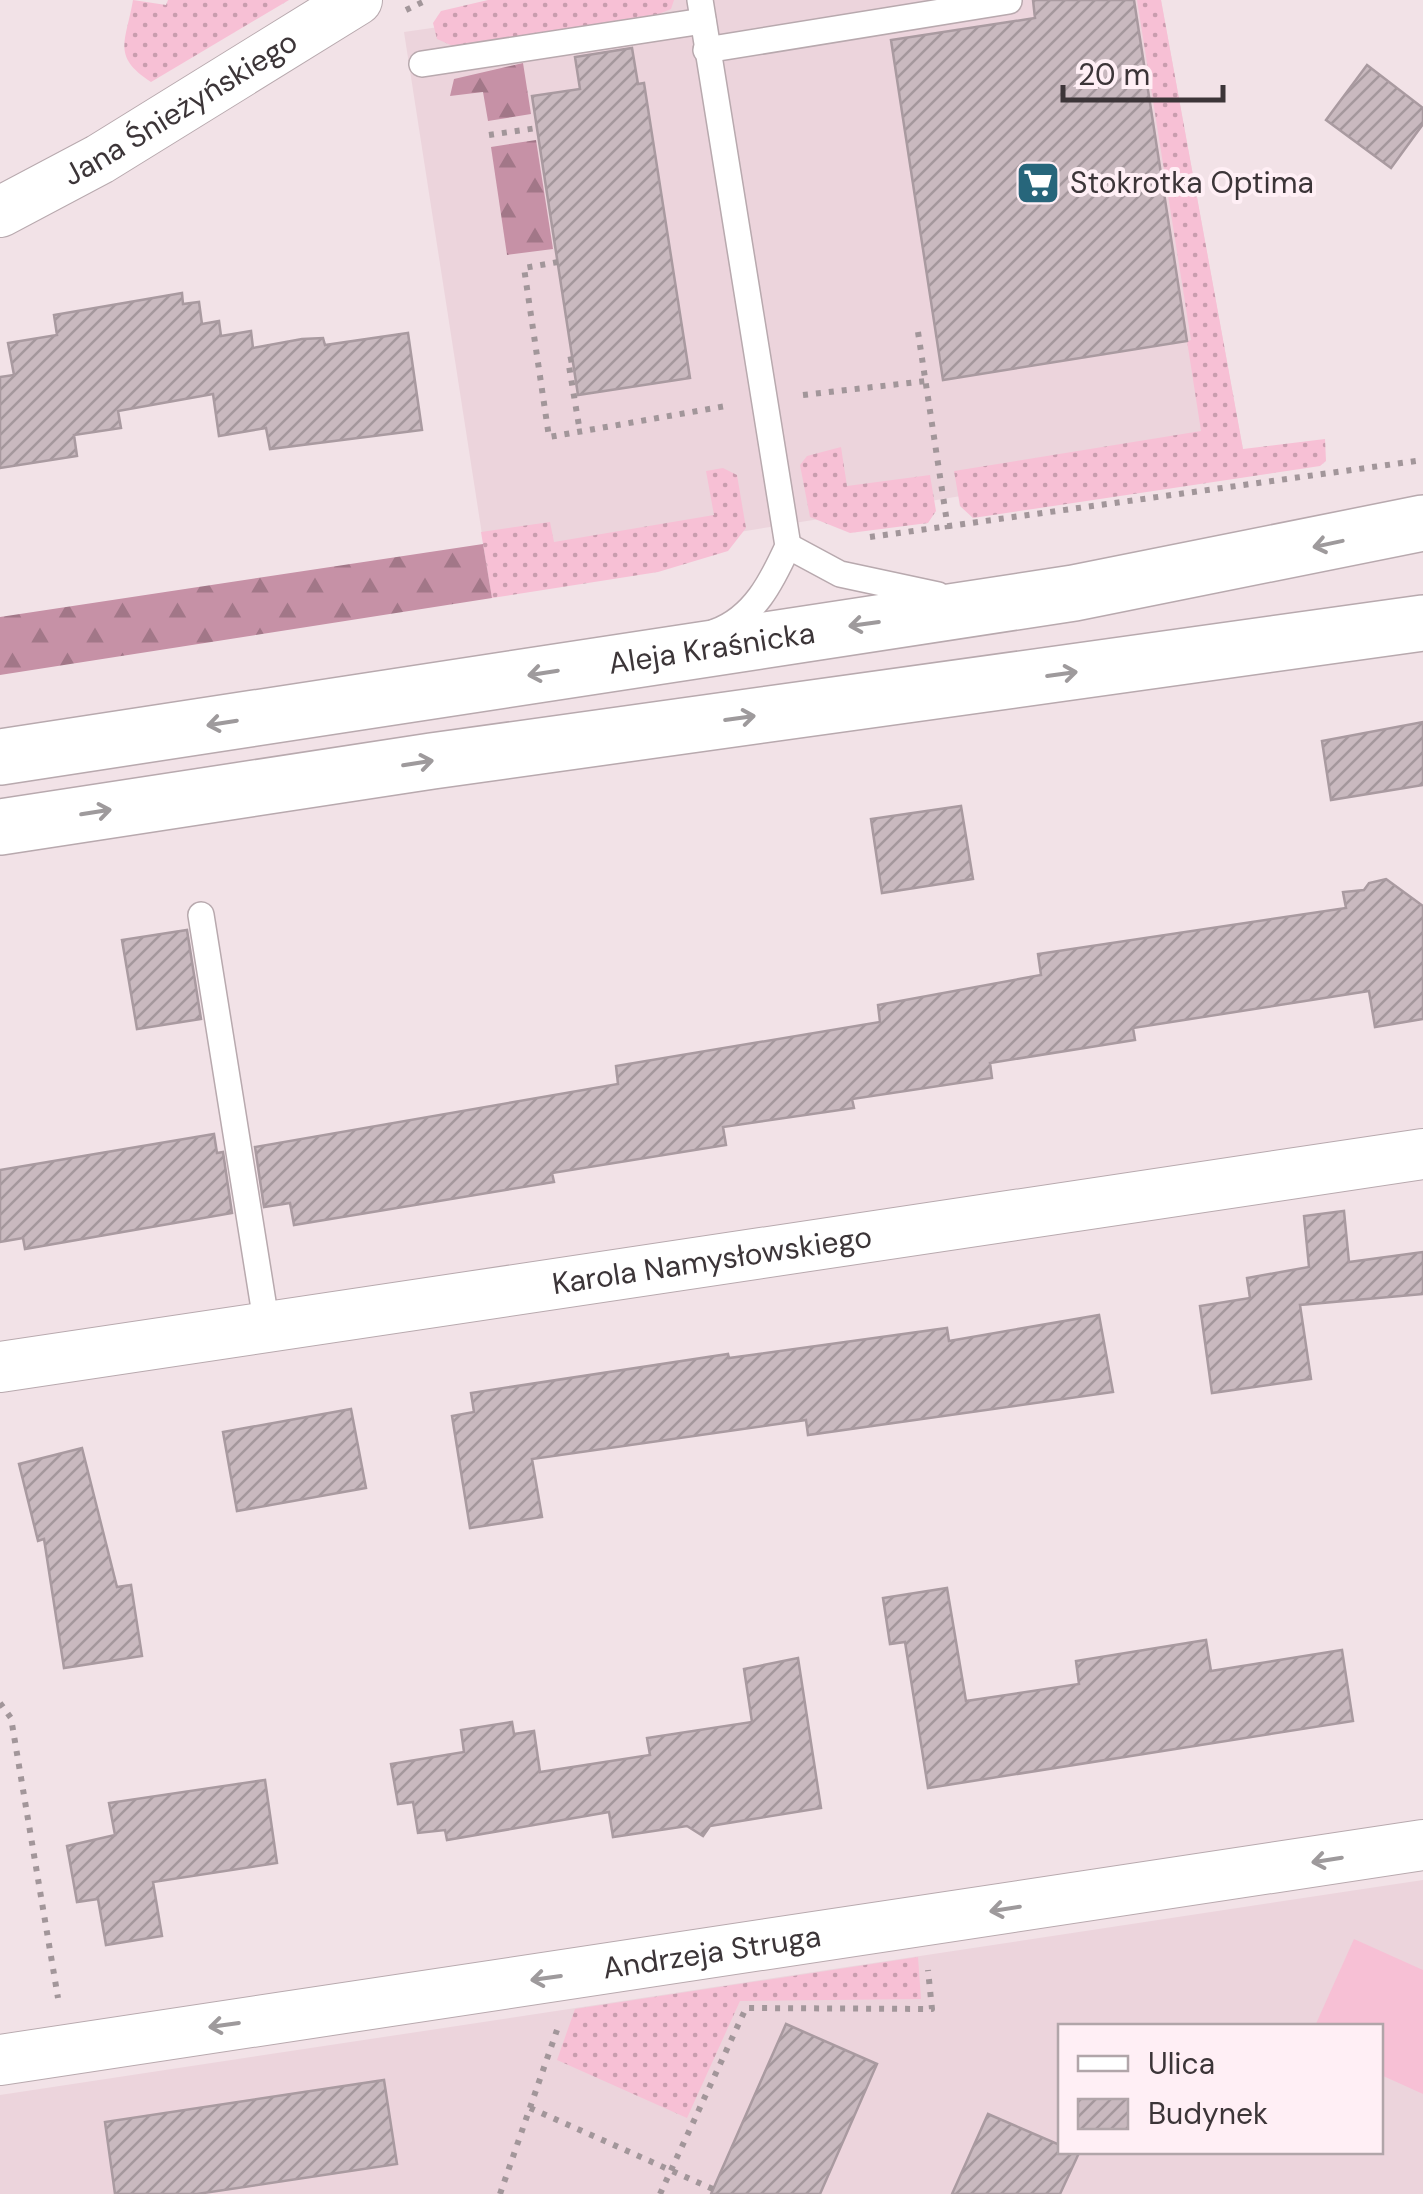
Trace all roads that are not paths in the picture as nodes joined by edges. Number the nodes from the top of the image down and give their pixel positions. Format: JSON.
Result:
{"nodes":[{"id":1,"x":357,"y":0,"type":"edge"},
{"id":2,"x":1008,"y":1,"type":"edge"},
{"id":3,"x":701,"y":10,"type":"edge"},
{"id":4,"x":706,"y":50,"type":"junction"},
{"id":5,"x":422,"y":64,"type":"dead end"},
{"id":6,"x":0,"y":212,"type":"edge"},
{"id":7,"x":1423,"y":523,"type":"edge"},
{"id":8,"x":788,"y":546,"type":"junction"},
{"id":9,"x":995,"y":605,"type":"junction"},
{"id":10,"x":1423,"y":623,"type":"edge"},
{"id":11,"x":644,"y":658,"type":"junction"},
{"id":12,"x":0,"y":757,"type":"edge"},
{"id":13,"x":0,"y":827,"type":"edge"},
{"id":14,"x":201,"y":915,"type":"dead end"},
{"id":15,"x":1423,"y":1154,"type":"edge"},
{"id":16,"x":267,"y":1327,"type":"junction"},
{"id":17,"x":0,"y":1366,"type":"edge"},
{"id":18,"x":1423,"y":1845,"type":"edge"},
{"id":19,"x":0,"y":2060,"type":"edge"}],
"edges":[{"from":1,"to":6,"type":"street","name":"Jana Śnieżyńskiego"},
{"from":2,"to":4,"type":"lane"},
{"from":3,"to":4,"type":"lane"},
{"from":3,"to":5,"type":"lane"},
{"from":4,"to":8,"type":"lane"},
{"from":7,"to":9,"type":"main road","name":"Aleja Kraśnicka","one_way":true},
{"from":8,"to":9,"type":"lane"},
{"from":8,"to":11,"type":"lane"},
{"from":9,"to":11,"type":"main road","name":"Aleja Kraśnicka","one_way":true},
{"from":13,"to":10,"type":"main road","one_way":true},
{"from":11,"to":12,"type":"main road","name":"Aleja Kraśnicka","one_way":true},
{"from":14,"to":16,"type":"lane"},
{"from":15,"to":16,"type":"street","name":"Karola Namysłowskiego"},
{"from":16,"to":17,"type":"street","name":"Karola Namysłowskiego"},
{"from":18,"to":19,"type":"street","name":"Andrzeja Struga","one_way":true}]}
